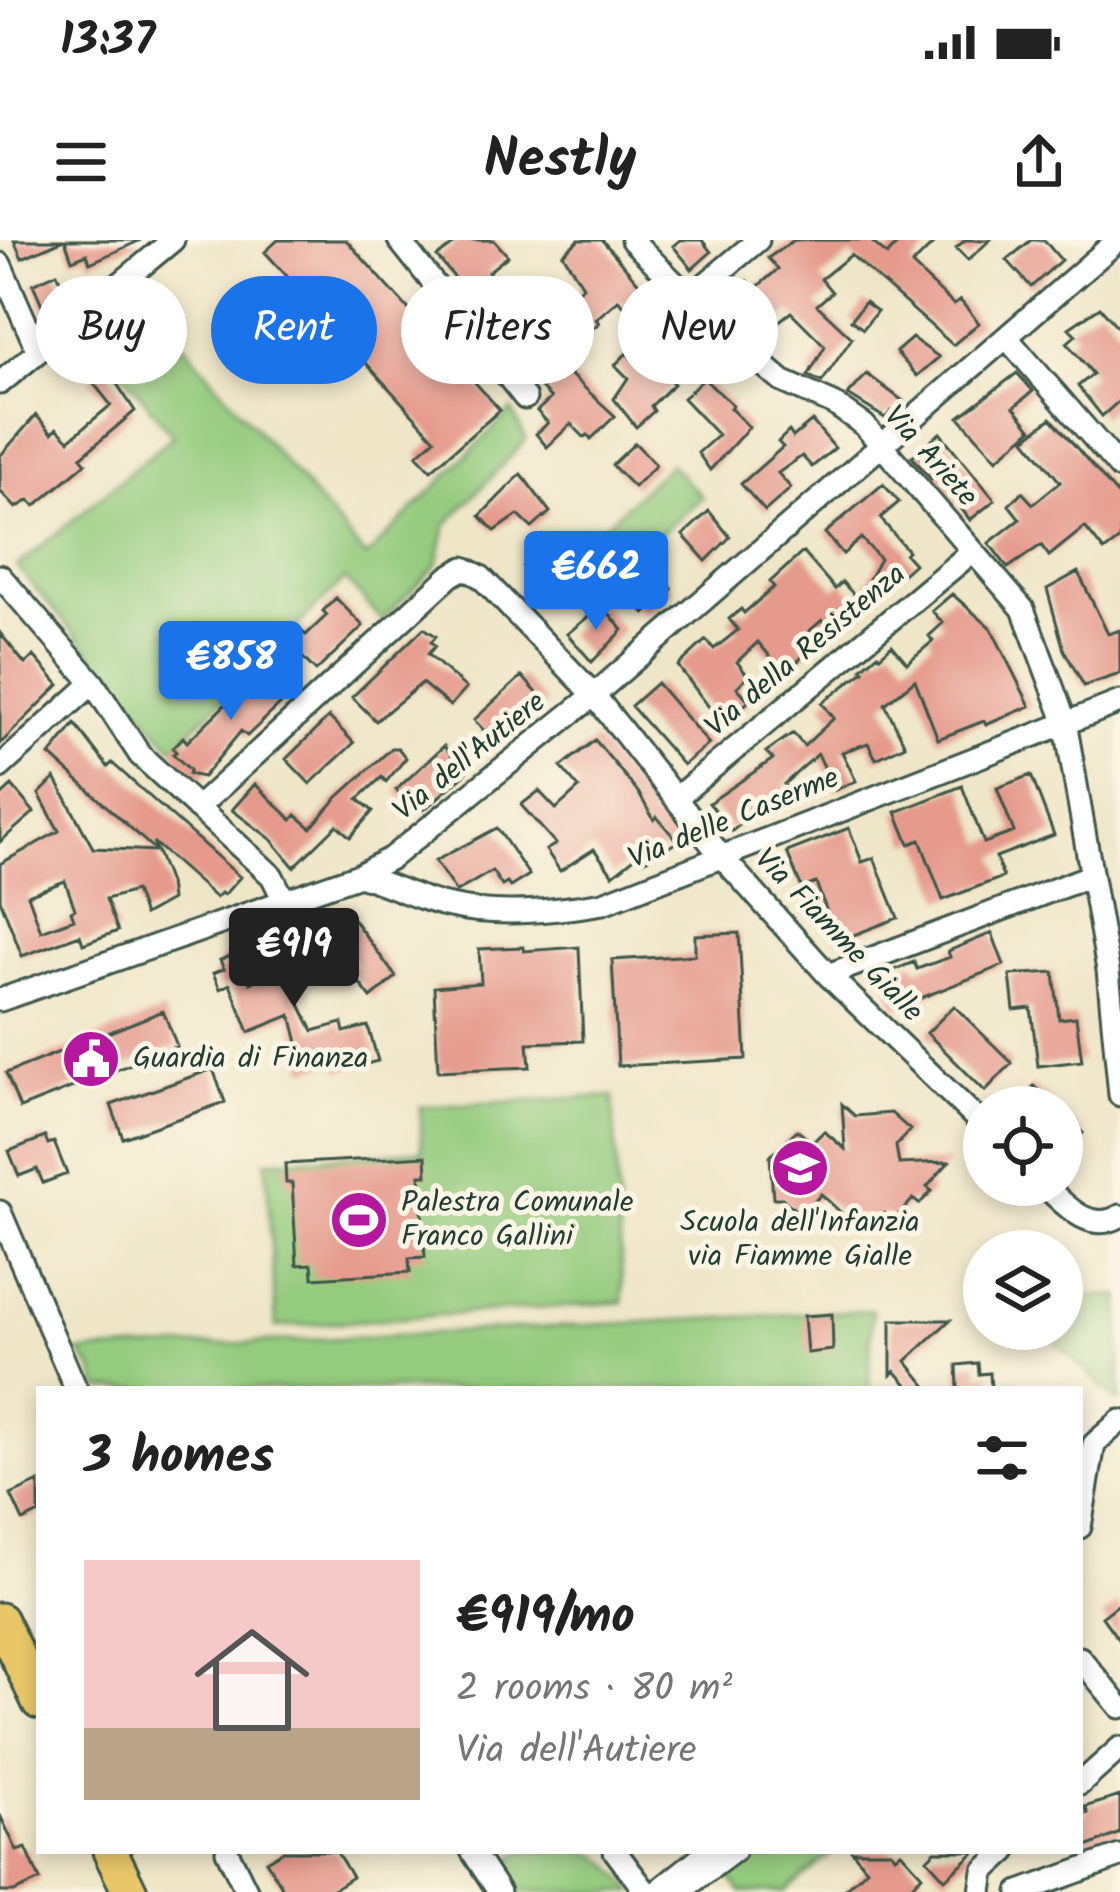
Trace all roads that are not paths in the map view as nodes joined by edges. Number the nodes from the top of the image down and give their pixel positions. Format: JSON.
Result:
{"nodes":[{"id":1,"x":173,"y":240,"type":"edge"},
{"id":2,"x":632,"y":240,"type":"edge"},
{"id":3,"x":758,"y":240,"type":"edge"},
{"id":4,"x":1118,"y":240,"type":"edge"},
{"id":5,"x":409,"y":244,"type":"edge"},
{"id":6,"x":0,"y":264,"type":"edge"},
{"id":7,"x":129,"y":276,"type":"edge"},
{"id":8,"x":669,"y":276,"type":"edge"},
{"id":9,"x":715,"y":276,"type":"edge"},
{"id":10,"x":1007,"y":338,"type":"junction"},
{"id":11,"x":36,"y":346,"type":"edge"},
{"id":12,"x":36,"y":353,"type":"edge"},
{"id":13,"x":778,"y":378,"type":"edge"},
{"id":14,"x":0,"y":383,"type":"edge"},
{"id":15,"x":525,"y":398,"type":"dead end"},
{"id":16,"x":885,"y":446,"type":"junction"},
{"id":17,"x":1120,"y":468,"type":"edge"},
{"id":18,"x":974,"y":551,"type":"junction"},
{"id":19,"x":1,"y":580,"type":"edge"},
{"id":20,"x":93,"y":683,"type":"junction"},
{"id":21,"x":594,"y":695,"type":"junction"},
{"id":22,"x":1120,"y":702,"type":"edge"},
{"id":23,"x":1065,"y":721,"type":"junction"},
{"id":24,"x":0,"y":766,"type":"edge"},
{"id":25,"x":676,"y":798,"type":"junction"},
{"id":26,"x":197,"y":808,"type":"junction"},
{"id":27,"x":721,"y":856,"type":"junction"},
{"id":28,"x":359,"y":875,"type":"junction"},
{"id":29,"x":1090,"y":876,"type":"junction"},
{"id":30,"x":284,"y":900,"type":"junction"},
{"id":31,"x":1114,"y":970,"type":"edge"},
{"id":32,"x":828,"y":976,"type":"junction"},
{"id":33,"x":0,"y":1000,"type":"edge"},
{"id":34,"x":1120,"y":1095,"type":"edge"},
{"id":35,"x":963,"y":1106,"type":"edge"},
{"id":36,"x":1066,"y":1206,"type":"edge"},
{"id":37,"x":0,"y":1212,"type":"edge"},
{"id":38,"x":1120,"y":1216,"type":"edge"},
{"id":39,"x":75,"y":1386,"type":"edge"},
{"id":40,"x":1120,"y":1421,"type":"edge"},
{"id":41,"x":1083,"y":1509,"type":"edge"},
{"id":42,"x":0,"y":1620,"type":"edge"},
{"id":43,"x":1083,"y":1662,"type":"edge"},
{"id":44,"x":36,"y":1696,"type":"edge"},
{"id":45,"x":1120,"y":1707,"type":"edge"},
{"id":46,"x":1120,"y":1748,"type":"edge"},
{"id":47,"x":1083,"y":1781,"type":"edge"},
{"id":48,"x":111,"y":1854,"type":"edge"},
{"id":49,"x":228,"y":1854,"type":"edge"},
{"id":50,"x":617,"y":1854,"type":"edge"},
{"id":51,"x":704,"y":1854,"type":"edge"},
{"id":52,"x":730,"y":1854,"type":"edge"},
{"id":53,"x":1003,"y":1854,"type":"edge"},
{"id":54,"x":481,"y":1855,"type":"edge"},
{"id":55,"x":1120,"y":1856,"type":"edge"},
{"id":56,"x":130,"y":1892,"type":"edge"},
{"id":57,"x":247,"y":1892,"type":"edge"},
{"id":58,"x":499,"y":1892,"type":"edge"},
{"id":59,"x":646,"y":1892,"type":"edge"},
{"id":60,"x":657,"y":1892,"type":"edge"},
{"id":61,"x":679,"y":1892,"type":"edge"},
{"id":62,"x":982,"y":1892,"type":"edge"},
{"id":63,"x":1020,"y":1892,"type":"edge"}],
"edges":[{"from":1,"to":7,"type":"street"},
{"from":2,"to":8,"type":"street","name":"Via Ariete"},
{"from":3,"to":9,"type":"street"},
{"from":4,"to":10,"type":"street","name":"Via dell'Autiere"},
{"from":5,"to":15,"type":"street"},
{"from":6,"to":11,"type":"street"},
{"from":10,"to":16,"type":"street","name":"Via dell'Autiere"},
{"from":10,"to":17,"type":"street"},
{"from":12,"to":14,"type":"street"},
{"from":13,"to":16,"type":"street","name":"Via Ariete"},
{"from":16,"to":18,"type":"street","name":"Via Ariete"},
{"from":16,"to":21,"type":"street","name":"Via dell'Autiere"},
{"from":18,"to":23,"type":"street","name":"Via Ariete"},
{"from":18,"to":25,"type":"street","name":"Via della Resistenza"},
{"from":19,"to":20,"type":"street"},
{"from":20,"to":24,"type":"street"},
{"from":20,"to":26,"type":"street"},
{"from":21,"to":25,"type":"street","name":"Via Fiamme Gialle"},
{"from":21,"to":26,"type":"street","name":"Via Fiamme Gialle"},
{"from":21,"to":28,"type":"street","name":"Via dell'Autiere"},
{"from":22,"to":23,"type":"street","name":"Via delle Caserme"},
{"from":23,"to":27,"type":"street","name":"Via delle Caserme"},
{"from":23,"to":29,"type":"street","name":"Via Ariete"},
{"from":25,"to":27,"type":"street","name":"Via Fiamme Gialle"},
{"from":26,"to":30,"type":"street"},
{"from":27,"to":28,"type":"street","name":"Via delle Caserme"},
{"from":27,"to":32,"type":"street","name":"Via Fiamme Gialle"},
{"from":28,"to":30,"type":"street","name":"Via dell'Autiere"},
{"from":29,"to":31,"type":"street","name":"Via Ariete"},
{"from":29,"to":32,"type":"street"},
{"from":30,"to":33,"type":"street","name":"Via dell'Autiere"},
{"from":31,"to":34,"type":"street","name":"Via Ariete"},
{"from":32,"to":35,"type":"street","name":"Via Fiamme Gialle"},
{"from":36,"to":38,"type":"street"},
{"from":37,"to":39,"type":"street"},
{"from":40,"to":41,"type":"street"},
{"from":42,"to":44,"type":"main road"},
{"from":43,"to":45,"type":"street"},
{"from":46,"to":47,"type":"street"},
{"from":48,"to":56,"type":"main road"},
{"from":49,"to":57,"type":"street"},
{"from":50,"to":59,"type":"street"},
{"from":51,"to":60,"type":"street"},
{"from":52,"to":61,"type":"street"},
{"from":53,"to":62,"type":"street"},
{"from":54,"to":58,"type":"street"},
{"from":55,"to":63,"type":"street"}]}
